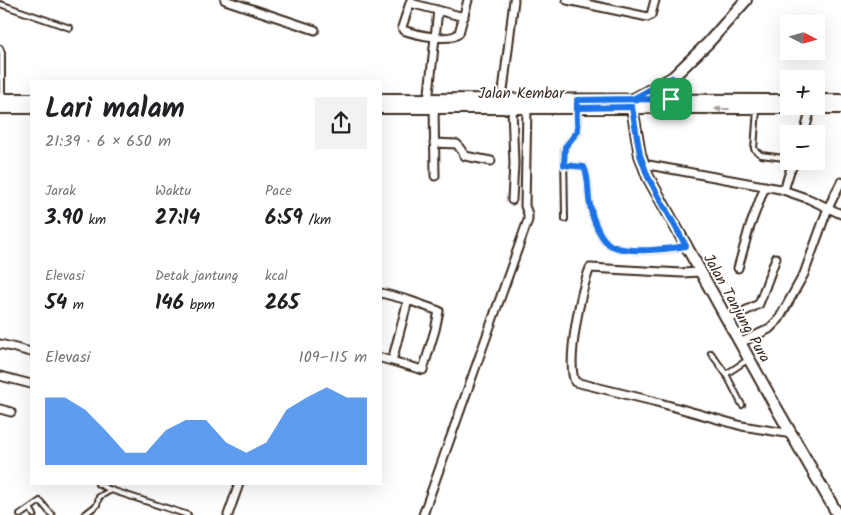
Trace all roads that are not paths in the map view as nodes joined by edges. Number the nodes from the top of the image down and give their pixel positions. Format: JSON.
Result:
{"nodes":[{"id":1,"x":225,"y":0,"type":"edge"},
{"id":2,"x":468,"y":0,"type":"edge"},
{"id":3,"x":514,"y":0,"type":"edge"},
{"id":4,"x":571,"y":0,"type":"edge"},
{"id":5,"x":654,"y":0,"type":"edge"},
{"id":6,"x":746,"y":0,"type":"edge"},
{"id":7,"x":410,"y":1,"type":"edge"},
{"id":8,"x":0,"y":4,"type":"edge"},
{"id":9,"x":438,"y":10,"type":"junction"},
{"id":10,"x":464,"y":17,"type":"junction"},
{"id":11,"x":70,"y":28,"type":"dead end"},
{"id":12,"x":315,"y":30,"type":"dead end"},
{"id":13,"x":435,"y":36,"type":"junction"},
{"id":14,"x":0,"y":48,"type":"edge"},
{"id":15,"x":1,"y":77,"type":"edge"},
{"id":16,"x":672,"y":78,"type":"junction"},
{"id":17,"x":30,"y":99,"type":"edge"},
{"id":18,"x":382,"y":99,"type":"edge"},
{"id":19,"x":671,"y":99,"type":"junction"},
{"id":20,"x":841,"y":100,"type":"edge"},
{"id":21,"x":780,"y":101,"type":"edge"},
{"id":22,"x":1,"y":102,"type":"edge"},
{"id":23,"x":825,"y":102,"type":"edge"},
{"id":24,"x":633,"y":103,"type":"junction"},
{"id":25,"x":516,"y":104,"type":"junction"},
{"id":26,"x":757,"y":104,"type":"junction"},
{"id":27,"x":780,"y":104,"type":"edge"},
{"id":28,"x":432,"y":106,"type":"junction"},
{"id":29,"x":825,"y":106,"type":"edge"},
{"id":30,"x":577,"y":107,"type":"junction"},
{"id":31,"x":30,"y":108,"type":"edge"},
{"id":32,"x":382,"y":108,"type":"edge"},
{"id":33,"x":841,"y":108,"type":"edge"},
{"id":34,"x":434,"y":143,"type":"junction"},
{"id":35,"x":780,"y":157,"type":"edge"},
{"id":36,"x":491,"y":161,"type":"dead end"},
{"id":37,"x":643,"y":164,"type":"junction"},
{"id":38,"x":564,"y":165,"type":"junction"},
{"id":39,"x":791,"y":170,"type":"edge"},
{"id":40,"x":435,"y":176,"type":"dead end"},
{"id":41,"x":841,"y":182,"type":"edge"},
{"id":42,"x":765,"y":186,"type":"junction"},
{"id":43,"x":784,"y":190,"type":"junction"},
{"id":44,"x":512,"y":200,"type":"dead end"},
{"id":45,"x":828,"y":208,"type":"junction"},
{"id":46,"x":841,"y":214,"type":"edge"},
{"id":47,"x":565,"y":219,"type":"dead end"},
{"id":48,"x":686,"y":246,"type":"junction"},
{"id":49,"x":776,"y":258,"type":"dead end"},
{"id":50,"x":738,"y":268,"type":"dead end"},
{"id":51,"x":700,"y":272,"type":"junction"},
{"id":52,"x":382,"y":293,"type":"edge"},
{"id":53,"x":408,"y":300,"type":"junction"},
{"id":54,"x":727,"y":320,"type":"junction"},
{"id":55,"x":0,"y":344,"type":"edge"},
{"id":56,"x":740,"y":344,"type":"junction"},
{"id":57,"x":30,"y":352,"type":"edge"},
{"id":58,"x":711,"y":353,"type":"dead end"},
{"id":59,"x":382,"y":358,"type":"edge"},
{"id":60,"x":749,"y":359,"type":"junction"},
{"id":61,"x":392,"y":361,"type":"junction"},
{"id":62,"x":726,"y":374,"type":"junction"},
{"id":63,"x":0,"y":376,"type":"edge"},
{"id":64,"x":30,"y":384,"type":"edge"},
{"id":65,"x":742,"y":405,"type":"dead end"},
{"id":66,"x":0,"y":409,"type":"edge"},
{"id":67,"x":11,"y":412,"type":"dead end"},
{"id":68,"x":792,"y":434,"type":"junction"},
{"id":69,"x":100,"y":485,"type":"edge"},
{"id":70,"x":239,"y":485,"type":"edge"},
{"id":71,"x":111,"y":490,"type":"junction"},
{"id":72,"x":30,"y":508,"type":"junction"},
{"id":73,"x":20,"y":515,"type":"edge"},
{"id":74,"x":34,"y":515,"type":"edge"},
{"id":75,"x":52,"y":515,"type":"edge"},
{"id":76,"x":84,"y":515,"type":"edge"},
{"id":77,"x":188,"y":515,"type":"edge"},
{"id":78,"x":228,"y":515,"type":"edge"},
{"id":79,"x":423,"y":515,"type":"edge"},
{"id":80,"x":838,"y":515,"type":"edge"}],
"edges":[{"from":1,"to":12,"type":"street"},
{"from":2,"to":10,"type":"street"},
{"from":3,"to":25,"type":"street"},
{"from":4,"to":5,"type":"street"},
{"from":6,"to":16,"type":"main road"},
{"from":7,"to":9,"type":"street"},
{"from":7,"to":13,"type":"street"},
{"from":8,"to":11,"type":"lane"},
{"from":9,"to":10,"type":"street"},
{"from":9,"to":13,"type":"street"},
{"from":10,"to":13,"type":"street"},
{"from":13,"to":28,"type":"street"},
{"from":14,"to":15,"type":"lane"},
{"from":15,"to":22,"type":"lane"},
{"from":16,"to":19,"type":"main road"},
{"from":16,"to":24,"type":"main road"},
{"from":17,"to":22,"type":"main road"},
{"from":18,"to":28,"type":"main road","name":"Jalan Kembar"},
{"from":19,"to":24,"type":"main road","name":"Jalan Kembar"},
{"from":19,"to":26,"type":"main road","name":"Jalan Kembar"},
{"from":20,"to":23,"type":"main road","name":"Jalan Kembar"},
{"from":21,"to":26,"type":"main road","name":"Jalan Kembar"},
{"from":22,"to":31,"type":"main road"},
{"from":26,"to":24,"type":"main road","name":"Jalan Kembar","one_way":true},
{"from":24,"to":30,"type":"main road","name":"Jalan Kembar"},
{"from":24,"to":37,"type":"main road","name":"Jalan Tanjung Pura"},
{"from":25,"to":28,"type":"main road","name":"Jalan Kembar"},
{"from":25,"to":30,"type":"main road","name":"Jalan Kembar"},
{"from":25,"to":44,"type":"street"},
{"from":25,"to":79,"type":"street"},
{"from":26,"to":27,"type":"main road","name":"Jalan Kembar"},
{"from":26,"to":35,"type":"lane"},
{"from":28,"to":32,"type":"main road","name":"Jalan Kembar"},
{"from":28,"to":34,"type":"street"},
{"from":29,"to":33,"type":"main road","name":"Jalan Kembar"},
{"from":30,"to":38,"type":"lane"},
{"from":34,"to":36,"type":"street"},
{"from":34,"to":40,"type":"street"},
{"from":37,"to":42,"type":"street"},
{"from":37,"to":48,"type":"main road","name":"Jalan Tanjung Pura"},
{"from":38,"to":47,"type":"lane"},
{"from":38,"to":48,"type":"lane"},
{"from":39,"to":43,"type":"street"},
{"from":41,"to":45,"type":"street"},
{"from":42,"to":43,"type":"street"},
{"from":42,"to":50,"type":"street"},
{"from":43,"to":45,"type":"street"},
{"from":45,"to":46,"type":"street"},
{"from":45,"to":56,"type":"street"},
{"from":48,"to":51,"type":"main road","name":"Jalan Tanjung Pura"},
{"from":49,"to":54,"type":"street"},
{"from":51,"to":54,"type":"main road","name":"Jalan Tanjung Pura"},
{"from":51,"to":68,"type":"street"},
{"from":52,"to":53,"type":"street"},
{"from":53,"to":61,"type":"street"},
{"from":53,"to":61,"type":"street"},
{"from":54,"to":56,"type":"main road","name":"Jalan Tanjung Pura"},
{"from":55,"to":57,"type":"street"},
{"from":56,"to":60,"type":"main road","name":"Jalan Tanjung Pura"},
{"from":58,"to":62,"type":"lane"},
{"from":59,"to":61,"type":"street"},
{"from":60,"to":62,"type":"lane"},
{"from":60,"to":68,"type":"main road","name":"Jalan Tanjung Pura"},
{"from":62,"to":65,"type":"lane"},
{"from":63,"to":64,"type":"street"},
{"from":66,"to":67,"type":"street"},
{"from":68,"to":80,"type":"main road","name":"Jalan Tanjung Pura"},
{"from":69,"to":71,"type":"lane"},
{"from":70,"to":78,"type":"street"},
{"from":71,"to":76,"type":"lane"},
{"from":71,"to":77,"type":"lane"},
{"from":72,"to":73,"type":"lane"},
{"from":72,"to":74,"type":"lane"},
{"from":72,"to":75,"type":"lane"}]}
